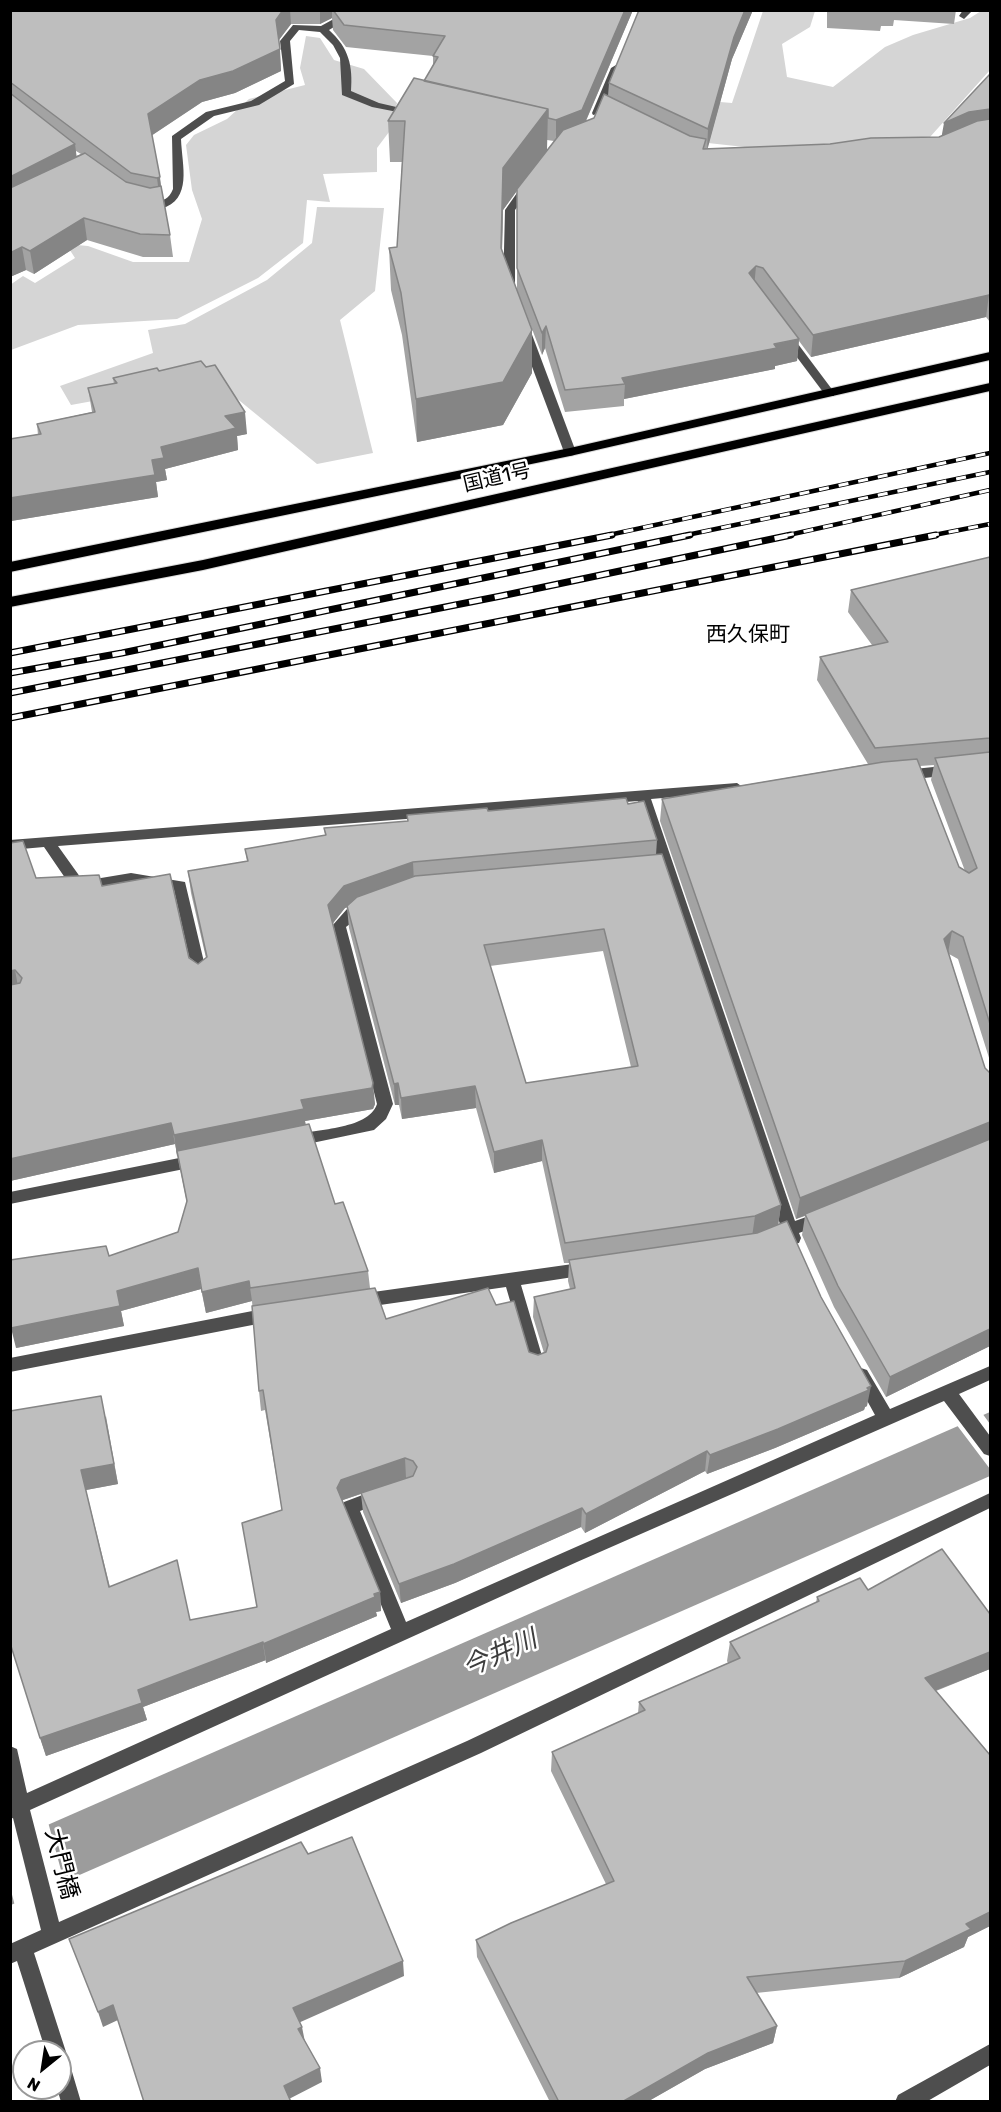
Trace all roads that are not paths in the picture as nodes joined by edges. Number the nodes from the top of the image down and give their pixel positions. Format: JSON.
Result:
{"nodes":[{"id":1,"x":358,"y":10,"type":"edge"},
{"id":2,"x":323,"y":29,"type":"junction"},
{"id":3,"x":622,"y":54,"type":"edge"},
{"id":4,"x":600,"y":107,"type":"junction"},
{"id":5,"x":611,"y":112,"type":"edge"},
{"id":6,"x":422,"y":116,"type":"edge"},
{"id":7,"x":591,"y":126,"type":"edge"},
{"id":8,"x":537,"y":174,"type":"edge"},
{"id":9,"x":130,"y":201,"type":"edge"},
{"id":10,"x":513,"y":300,"type":"edge"},
{"id":11,"x":775,"y":319,"type":"edge"},
{"id":12,"x":521,"y":322,"type":"edge"},
{"id":13,"x":990,"y":356,"type":"edge"},
{"id":14,"x":990,"y":387,"type":"edge"},
{"id":15,"x":830,"y":394,"type":"junction"},
{"id":16,"x":570,"y":452,"type":"junction"},
{"id":17,"x":10,"y":567,"type":"edge"},
{"id":18,"x":10,"y":602,"type":"edge"},
{"id":19,"x":990,"y":766,"type":"edge"},
{"id":20,"x":885,"y":776,"type":"edge"},
{"id":21,"x":747,"y":787,"type":"edge"},
{"id":22,"x":643,"y":795,"type":"junction"},
{"id":23,"x":48,"y":842,"type":"junction"},
{"id":24,"x":10,"y":845,"type":"edge"},
{"id":25,"x":199,"y":881,"type":"edge"},
{"id":26,"x":180,"y":886,"type":"junction"},
{"id":27,"x":382,"y":901,"type":"edge"},
{"id":28,"x":201,"y":979,"type":"edge"},
{"id":29,"x":277,"y":1145,"type":"edge"},
{"id":30,"x":219,"y":1156,"type":"edge"},
{"id":31,"x":10,"y":1198,"type":"edge"},
{"id":32,"x":835,"y":1212,"type":"edge"},
{"id":33,"x":791,"y":1230,"type":"junction"},
{"id":34,"x":754,"y":1245,"type":"edge"},
{"id":35,"x":798,"y":1251,"type":"edge"},
{"id":36,"x":604,"y":1266,"type":"edge"},
{"id":37,"x":512,"y":1280,"type":"junction"},
{"id":38,"x":340,"y":1304,"type":"edge"},
{"id":39,"x":294,"y":1311,"type":"edge"},
{"id":40,"x":853,"y":1361,"type":"edge"},
{"id":41,"x":10,"y":1365,"type":"edge"},
{"id":42,"x":537,"y":1366,"type":"edge"},
{"id":43,"x":990,"y":1373,"type":"edge"},
{"id":44,"x":948,"y":1393,"type":"junction"},
{"id":45,"x":887,"y":1420,"type":"junction"},
{"id":46,"x":990,"y":1449,"type":"edge"},
{"id":47,"x":398,"y":1491,"type":"edge"},
{"id":48,"x":990,"y":1500,"type":"edge"},
{"id":49,"x":402,"y":1633,"type":"junction"},
{"id":50,"x":10,"y":1755,"type":"edge"},
{"id":51,"x":15,"y":1808,"type":"edge"},
{"id":52,"x":52,"y":1934,"type":"junction"},
{"id":53,"x":17,"y":1951,"type":"edge"},
{"id":54,"x":51,"y":2040,"type":"edge"},
{"id":55,"x":990,"y":2054,"type":"edge"},
{"id":56,"x":905,"y":2102,"type":"edge"}],
"edges":[{"from":1,"to":2,"type":"street"},
{"from":2,"to":6,"type":"street"},
{"from":2,"to":9,"type":"street"},
{"from":3,"to":4,"type":"street"},
{"from":4,"to":5,"type":"street"},
{"from":4,"to":7,"type":"street"},
{"from":8,"to":10,"type":"street"},
{"from":11,"to":15,"type":"street"},
{"from":12,"to":16,"type":"street"},
{"from":13,"to":15,"type":"highway","name":"国道1号"},
{"from":14,"to":18,"type":"highway","name":"国道1号"},
{"from":15,"to":16,"type":"highway","name":"国道1号"},
{"from":16,"to":17,"type":"highway","name":"国道1号"},
{"from":19,"to":20,"type":"street"},
{"from":21,"to":22,"type":"street"},
{"from":22,"to":23,"type":"street"},
{"from":22,"to":33,"type":"street"},
{"from":23,"to":24,"type":"street"},
{"from":23,"to":26,"type":"street"},
{"from":25,"to":26,"type":"street"},
{"from":26,"to":28,"type":"street"},
{"from":27,"to":29,"type":"street"},
{"from":30,"to":31,"type":"street"},
{"from":32,"to":33,"type":"street"},
{"from":33,"to":34,"type":"street"},
{"from":33,"to":35,"type":"street"},
{"from":36,"to":37,"type":"street"},
{"from":37,"to":38,"type":"street"},
{"from":37,"to":42,"type":"street"},
{"from":39,"to":41,"type":"street"},
{"from":40,"to":45,"type":"street"},
{"from":43,"to":44,"type":"street"},
{"from":44,"to":45,"type":"street"},
{"from":44,"to":46,"type":"street"},
{"from":45,"to":49,"type":"street"},
{"from":47,"to":49,"type":"street"},
{"from":48,"to":52,"type":"street"},
{"from":49,"to":51,"type":"street"},
{"from":50,"to":51,"type":"street","name":"大門橋"},
{"from":51,"to":52,"type":"street","name":"大門橋"},
{"from":52,"to":53,"type":"street"},
{"from":53,"to":54,"type":"street"},
{"from":55,"to":56,"type":"street"}]}
